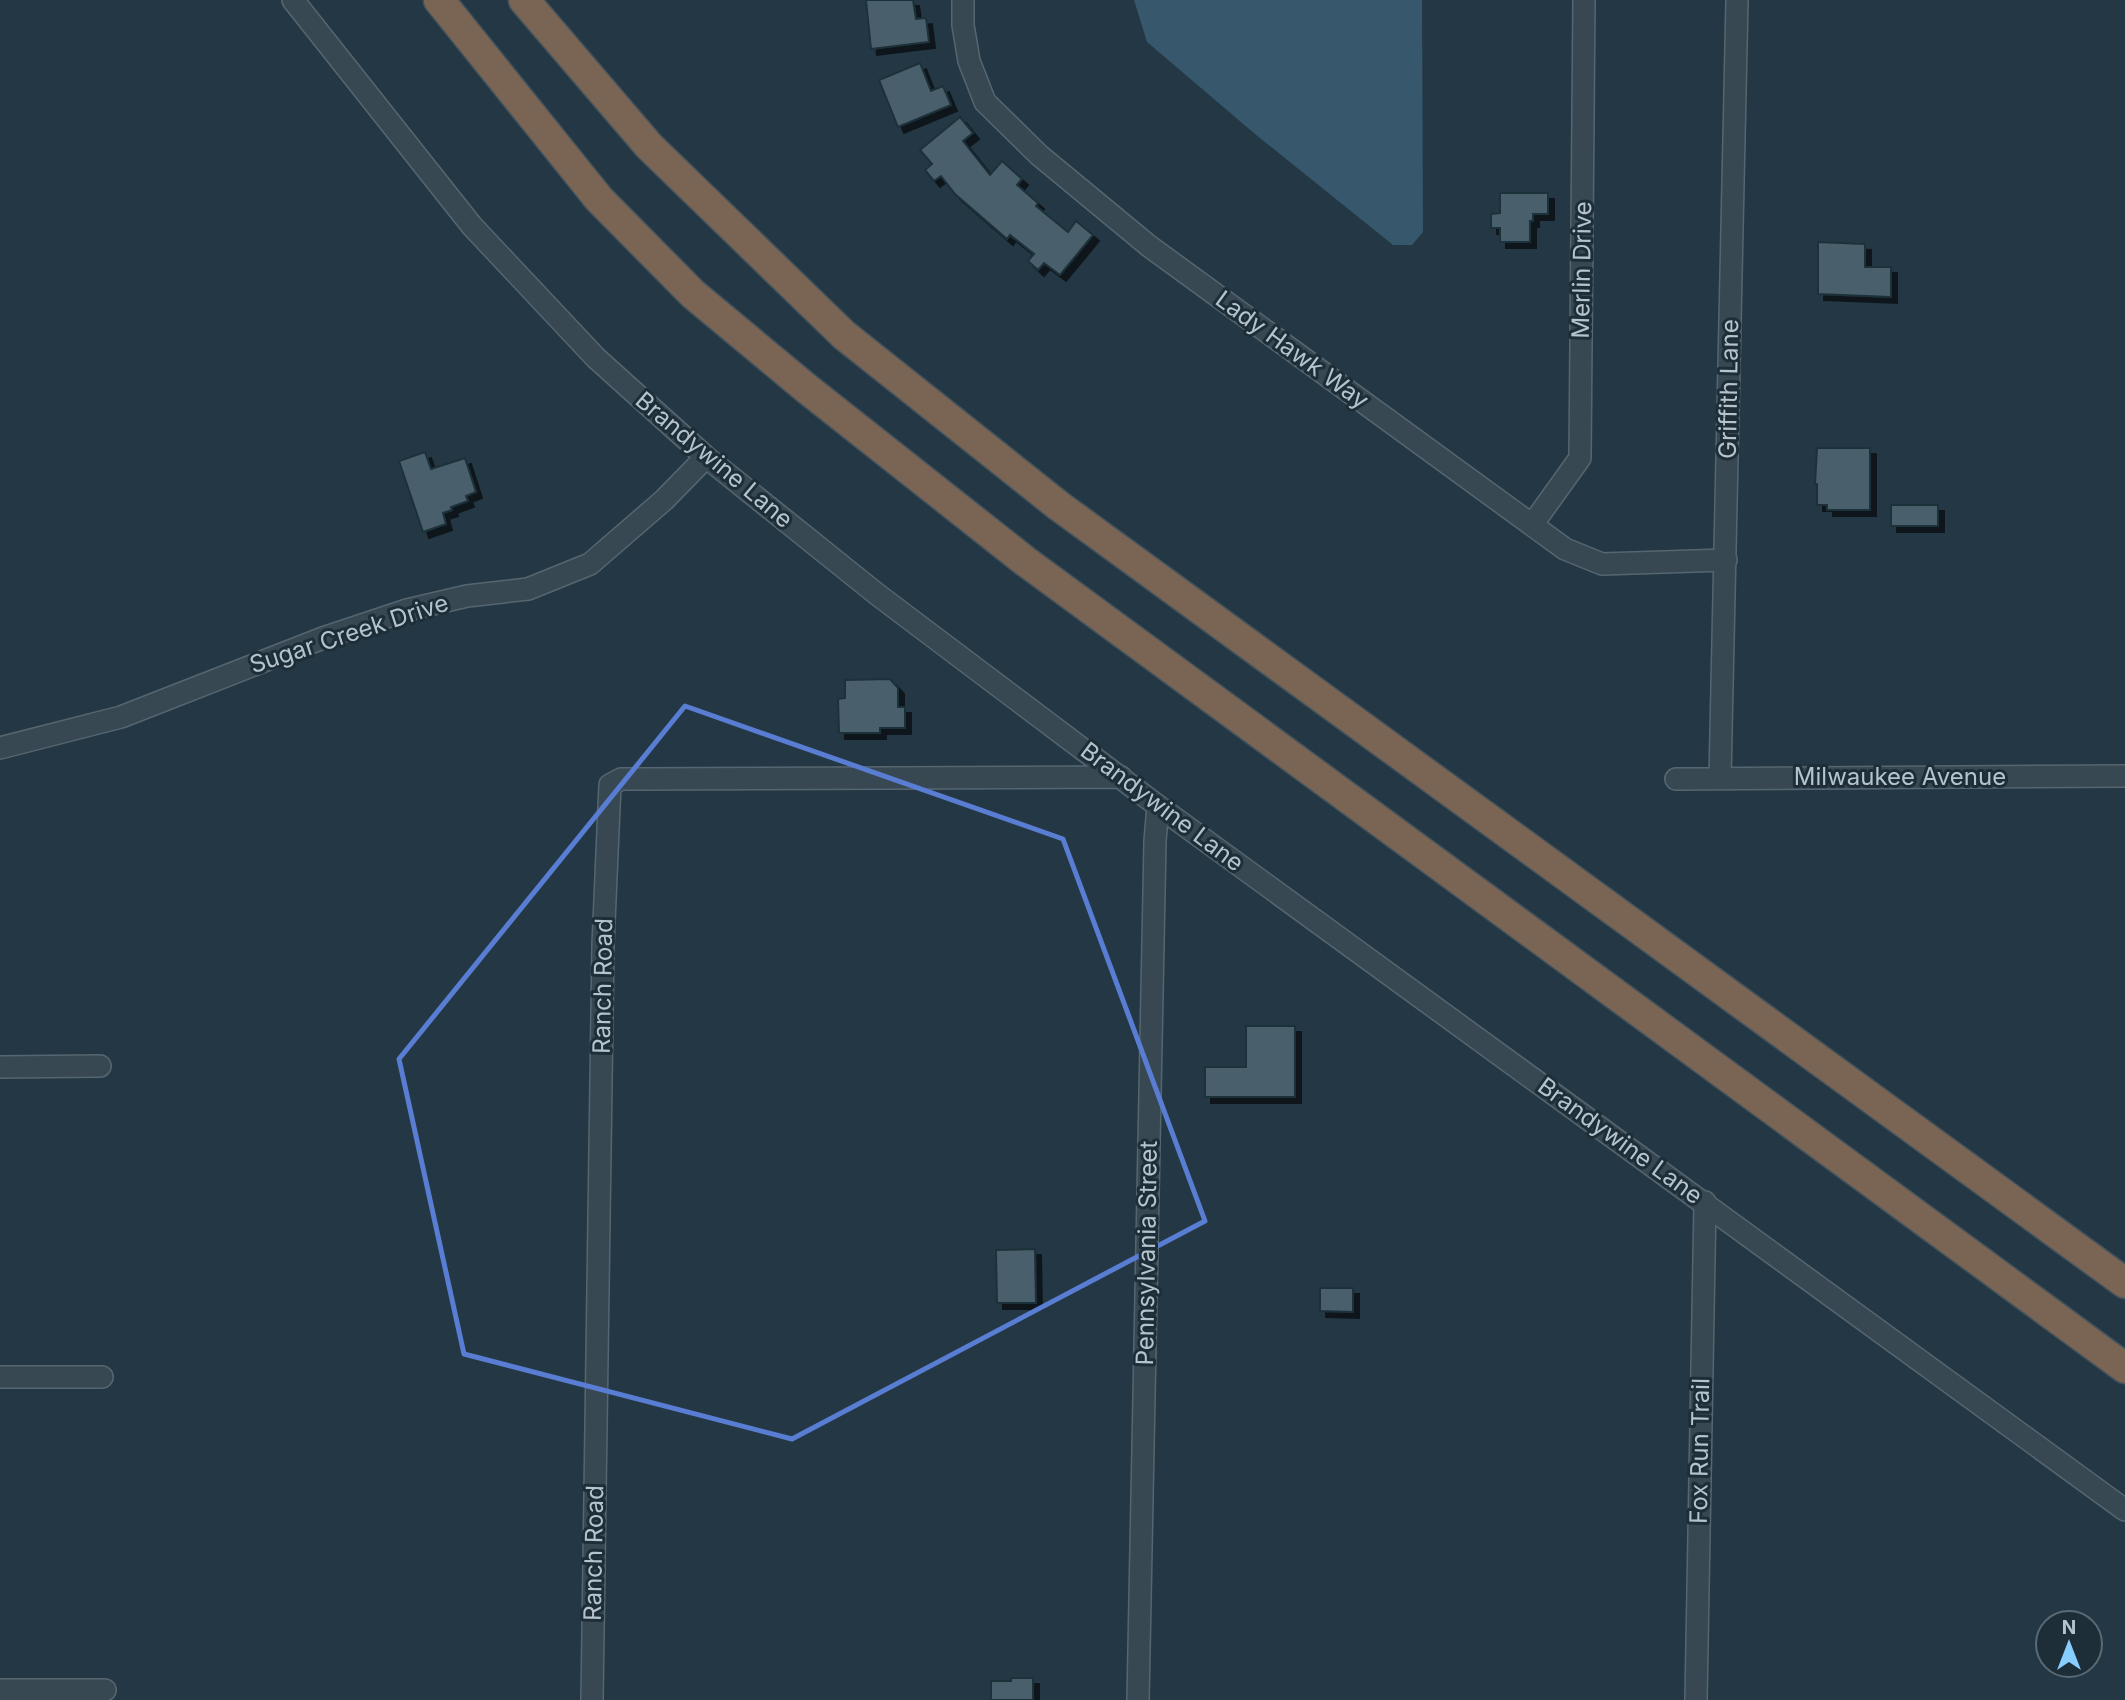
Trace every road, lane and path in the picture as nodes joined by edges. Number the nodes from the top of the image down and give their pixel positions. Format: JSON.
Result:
{"nodes":[{"id":1,"x":293,"y":0,"type":"edge"},
{"id":2,"x":439,"y":0,"type":"edge"},
{"id":3,"x":524,"y":0,"type":"edge"},
{"id":4,"x":963,"y":0,"type":"edge"},
{"id":5,"x":1584,"y":0,"type":"edge"},
{"id":6,"x":1737,"y":0,"type":"edge"},
{"id":7,"x":706,"y":457,"type":"junction"},
{"id":8,"x":1532,"y":525,"type":"junction"},
{"id":9,"x":1726,"y":560,"type":"junction"},
{"id":10,"x":0,"y":748,"type":"edge"},
{"id":11,"x":2125,"y":776,"type":"edge"},
{"id":12,"x":1121,"y":777,"type":"junction"},
{"id":13,"x":1720,"y":778,"type":"junction"},
{"id":14,"x":1676,"y":779,"type":"dead end"},
{"id":15,"x":1158,"y":806,"type":"junction"},
{"id":16,"x":0,"y":1066,"type":"edge"},
{"id":17,"x":100,"y":1066,"type":"dead end"},
{"id":18,"x":1705,"y":1202,"type":"junction"},
{"id":19,"x":2125,"y":1283,"type":"edge"},
{"id":20,"x":2125,"y":1368,"type":"edge"},
{"id":21,"x":0,"y":1377,"type":"edge"},
{"id":22,"x":102,"y":1377,"type":"dead end"},
{"id":23,"x":2125,"y":1510,"type":"edge"},
{"id":24,"x":0,"y":1690,"type":"edge"},
{"id":25,"x":105,"y":1690,"type":"dead end"},
{"id":26,"x":592,"y":1700,"type":"edge"},
{"id":27,"x":1138,"y":1700,"type":"edge"},
{"id":28,"x":1696,"y":1700,"type":"edge"}],
"edges":[{"from":1,"to":7,"type":"street","name":"Brandywine Lane"},
{"from":2,"to":20,"type":"highway"},
{"from":3,"to":19,"type":"highway"},
{"from":4,"to":8,"type":"street","name":"Lady Hawk Way"},
{"from":5,"to":8,"type":"street","name":"Merlin Drive"},
{"from":6,"to":9,"type":"street","name":"Griffith Lane"},
{"from":7,"to":10,"type":"street","name":"Sugar Creek Drive"},
{"from":7,"to":12,"type":"street","name":"Brandywine Lane"},
{"from":8,"to":9,"type":"street","name":"Lady Hawk Way"},
{"from":9,"to":13,"type":"street","name":"Griffith Lane"},
{"from":11,"to":13,"type":"street","name":"Milwaukee Avenue"},
{"from":12,"to":15,"type":"street","name":"Brandywine Lane"},
{"from":12,"to":26,"type":"street","name":"Ranch Road"},
{"from":13,"to":14,"type":"street","name":"Milwaukee Avenue"},
{"from":15,"to":18,"type":"street","name":"Brandywine Lane"},
{"from":15,"to":27,"type":"street","name":"Pennsylvania Street"},
{"from":16,"to":17,"type":"street"},
{"from":18,"to":23,"type":"street","name":"Brandywine Lane"},
{"from":18,"to":28,"type":"street","name":"Fox Run Trail"},
{"from":21,"to":22,"type":"street"},
{"from":24,"to":25,"type":"street"}]}
